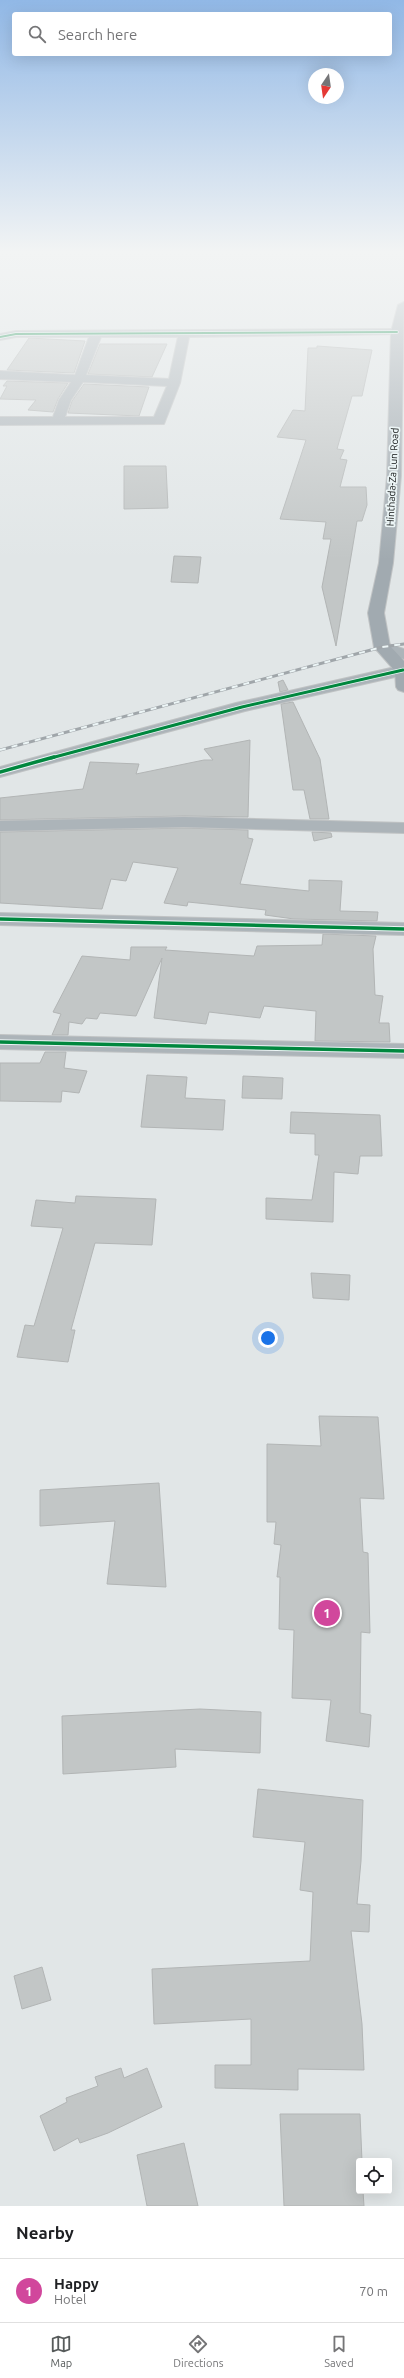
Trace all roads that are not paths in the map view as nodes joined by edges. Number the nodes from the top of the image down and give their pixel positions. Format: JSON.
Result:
{"nodes":[{"id":1,"x":89,"y":354,"type":"edge"},
{"id":2,"x":180,"y":354,"type":"edge"},
{"id":3,"x":397,"y":354,"type":"edge"},
{"id":4,"x":0,"y":375,"type":"edge"},
{"id":5,"x":79,"y":379,"type":"junction"},
{"id":6,"x":174,"y":383,"type":"junction"},
{"id":7,"x":58,"y":420,"type":"junction"},
{"id":8,"x":0,"y":421,"type":"edge"},
{"id":9,"x":404,"y":670,"type":"edge"},
{"id":10,"x":0,"y":772,"type":"edge"},
{"id":11,"x":0,"y":826,"type":"edge"},
{"id":12,"x":404,"y":828,"type":"edge"},
{"id":13,"x":0,"y":919,"type":"edge"},
{"id":14,"x":404,"y":929,"type":"edge"},
{"id":15,"x":0,"y":1042,"type":"edge"},
{"id":16,"x":404,"y":1051,"type":"edge"}],
"edges":[{"from":1,"to":5,"type":"street"},
{"from":2,"to":6,"type":"street"},
{"from":3,"to":9,"type":"main road","name":"Hinthada-Za Lun Road"},
{"from":4,"to":5,"type":"street"},
{"from":5,"to":6,"type":"street"},
{"from":5,"to":7,"type":"street"},
{"from":6,"to":7,"type":"street"},
{"from":7,"to":8,"type":"street"},
{"from":9,"to":10,"type":"street"},
{"from":11,"to":12,"type":"street"},
{"from":13,"to":14,"type":"street"},
{"from":15,"to":16,"type":"street"}]}
